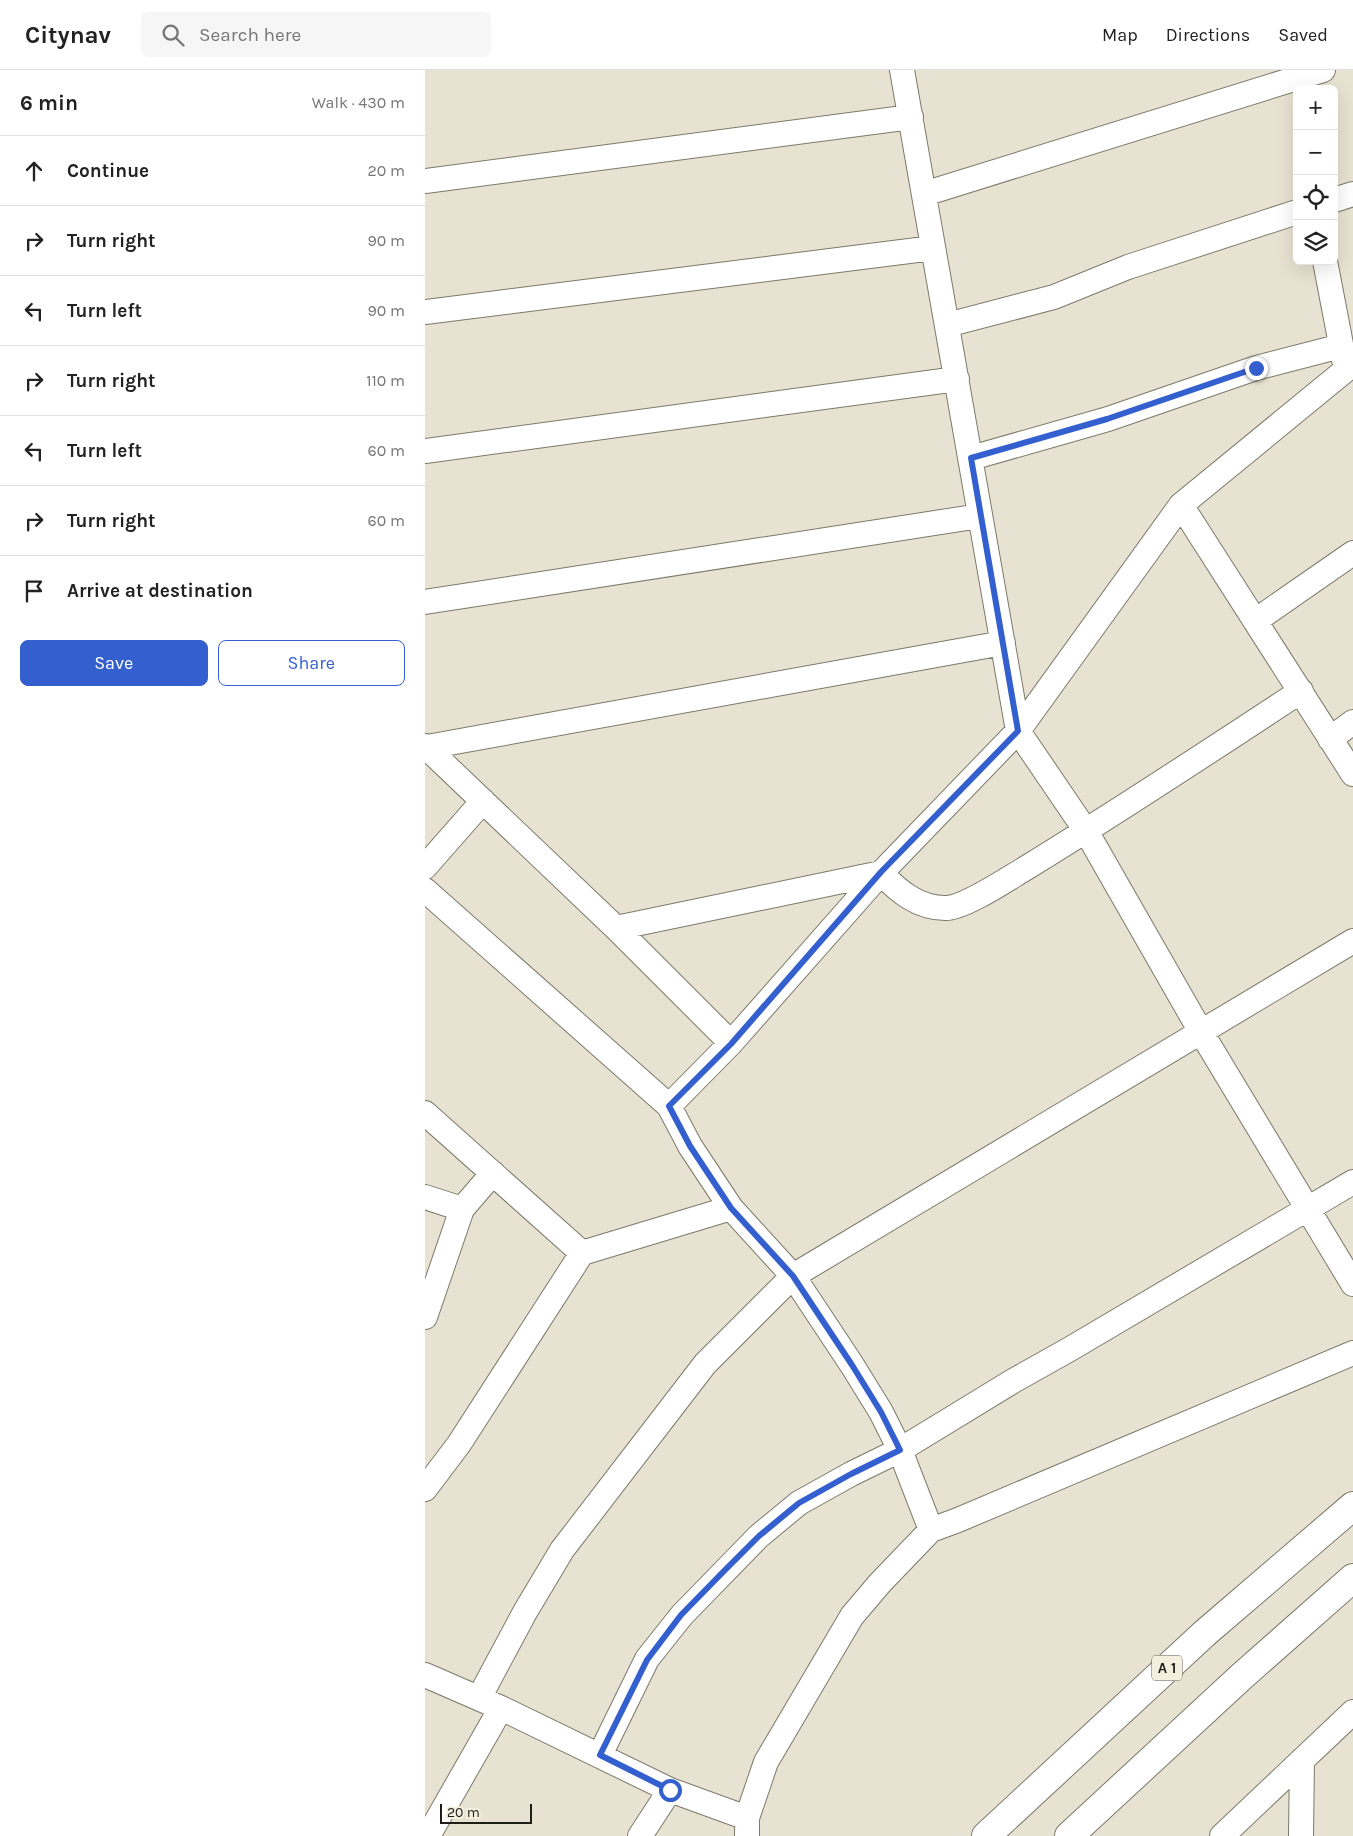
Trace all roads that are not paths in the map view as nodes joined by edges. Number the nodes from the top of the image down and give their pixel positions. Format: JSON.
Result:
{"nodes":[{"id":1,"x":902,"y":70,"type":"edge"},
{"id":2,"x":1309,"y":76,"type":"edge"},
{"id":3,"x":911,"y":117,"type":"junction"},
{"id":4,"x":425,"y":181,"type":"edge"},
{"id":5,"x":924,"y":194,"type":"junction"},
{"id":6,"x":1353,"y":194,"type":"edge"},
{"id":7,"x":1338,"y":199,"type":"edge"},
{"id":8,"x":1293,"y":213,"type":"edge"},
{"id":9,"x":933,"y":248,"type":"junction"},
{"id":10,"x":1326,"y":265,"type":"edge"},
{"id":11,"x":425,"y":312,"type":"edge"},
{"id":12,"x":947,"y":325,"type":"junction"},
{"id":13,"x":1348,"y":365,"type":"edge"},
{"id":14,"x":957,"y":379,"type":"junction"},
{"id":15,"x":425,"y":451,"type":"edge"},
{"id":16,"x":971,"y":458,"type":"junction"},
{"id":17,"x":1181,"y":504,"type":"junction"},
{"id":18,"x":980,"y":516,"type":"junction"},
{"id":19,"x":1353,"y":553,"type":"edge"},
{"id":20,"x":425,"y":602,"type":"edge"},
{"id":21,"x":1255,"y":621,"type":"junction"},
{"id":22,"x":1003,"y":643,"type":"junction"},
{"id":23,"x":1301,"y":691,"type":"junction"},
{"id":24,"x":1353,"y":722,"type":"edge"},
{"id":25,"x":1018,"y":731,"type":"junction"},
{"id":26,"x":1329,"y":739,"type":"junction"},
{"id":27,"x":426,"y":747,"type":"edge"},
{"id":28,"x":1353,"y":774,"type":"edge"},
{"id":29,"x":483,"y":802,"type":"junction"},
{"id":30,"x":1086,"y":832,"type":"junction"},
{"id":31,"x":425,"y":867,"type":"edge"},
{"id":32,"x":881,"y":872,"type":"junction"},
{"id":33,"x":425,"y":890,"type":"edge"},
{"id":34,"x":615,"y":928,"type":"junction"},
{"id":35,"x":1353,"y":941,"type":"edge"},
{"id":36,"x":1201,"y":1032,"type":"junction"},
{"id":37,"x":731,"y":1044,"type":"junction"},
{"id":38,"x":669,"y":1106,"type":"junction"},
{"id":39,"x":425,"y":1113,"type":"edge"},
{"id":40,"x":493,"y":1173,"type":"junction"},
{"id":41,"x":1353,"y":1182,"type":"edge"},
{"id":42,"x":425,"y":1197,"type":"edge"},
{"id":43,"x":462,"y":1208,"type":"junction"},
{"id":44,"x":731,"y":1208,"type":"junction"},
{"id":45,"x":1307,"y":1209,"type":"junction"},
{"id":46,"x":582,"y":1253,"type":"junction"},
{"id":47,"x":793,"y":1276,"type":"junction"},
{"id":48,"x":1353,"y":1284,"type":"edge"},
{"id":49,"x":425,"y":1317,"type":"edge"},
{"id":50,"x":1353,"y":1353,"type":"edge"},
{"id":51,"x":900,"y":1450,"type":"junction"},
{"id":52,"x":425,"y":1489,"type":"edge"},
{"id":53,"x":1353,"y":1506,"type":"edge"},
{"id":54,"x":931,"y":1530,"type":"junction"},
{"id":55,"x":1353,"y":1578,"type":"edge"},
{"id":56,"x":425,"y":1675,"type":"edge"},
{"id":57,"x":479,"y":1698,"type":"junction"},
{"id":58,"x":501,"y":1708,"type":"junction"},
{"id":59,"x":1353,"y":1712,"type":"edge"},
{"id":60,"x":600,"y":1755,"type":"junction"},
{"id":61,"x":1302,"y":1760,"type":"junction"},
{"id":62,"x":670,"y":1790,"type":"junction"},
{"id":63,"x":747,"y":1827,"type":"edge"},
{"id":64,"x":428,"y":1836,"type":"edge"},
{"id":65,"x":640,"y":1836,"type":"edge"},
{"id":66,"x":986,"y":1836,"type":"edge"},
{"id":67,"x":1069,"y":1836,"type":"edge"},
{"id":68,"x":1222,"y":1836,"type":"edge"},
{"id":69,"x":1301,"y":1836,"type":"edge"}],
"edges":[{"from":1,"to":3,"type":"street"},
{"from":2,"to":5,"type":"street"},
{"from":3,"to":4,"type":"street"},
{"from":3,"to":5,"type":"street"},
{"from":5,"to":9,"type":"street"},
{"from":6,"to":7,"type":"street"},
{"from":8,"to":12,"type":"street"},
{"from":9,"to":11,"type":"street"},
{"from":9,"to":12,"type":"street"},
{"from":10,"to":13,"type":"street"},
{"from":12,"to":14,"type":"street"},
{"from":13,"to":16,"type":"street"},
{"from":13,"to":17,"type":"street"},
{"from":14,"to":15,"type":"street"},
{"from":14,"to":16,"type":"street"},
{"from":16,"to":18,"type":"street"},
{"from":17,"to":21,"type":"street"},
{"from":17,"to":25,"type":"street"},
{"from":18,"to":20,"type":"street"},
{"from":18,"to":22,"type":"street"},
{"from":19,"to":21,"type":"street"},
{"from":21,"to":23,"type":"street"},
{"from":22,"to":25,"type":"street"},
{"from":22,"to":27,"type":"street"},
{"from":23,"to":26,"type":"street"},
{"from":23,"to":30,"type":"street"},
{"from":24,"to":26,"type":"street"},
{"from":25,"to":30,"type":"street"},
{"from":25,"to":32,"type":"street"},
{"from":26,"to":28,"type":"street"},
{"from":27,"to":29,"type":"street"},
{"from":29,"to":31,"type":"street"},
{"from":29,"to":34,"type":"street"},
{"from":30,"to":32,"type":"street"},
{"from":30,"to":36,"type":"street"},
{"from":32,"to":34,"type":"street"},
{"from":32,"to":37,"type":"street"},
{"from":33,"to":38,"type":"street"},
{"from":34,"to":37,"type":"street"},
{"from":35,"to":36,"type":"street"},
{"from":36,"to":45,"type":"street"},
{"from":36,"to":47,"type":"street"},
{"from":37,"to":38,"type":"street"},
{"from":38,"to":44,"type":"street"},
{"from":39,"to":40,"type":"street"},
{"from":40,"to":43,"type":"street"},
{"from":40,"to":46,"type":"street"},
{"from":41,"to":45,"type":"street"},
{"from":42,"to":43,"type":"street"},
{"from":43,"to":49,"type":"street"},
{"from":44,"to":46,"type":"street"},
{"from":44,"to":47,"type":"street"},
{"from":45,"to":48,"type":"street"},
{"from":45,"to":51,"type":"street"},
{"from":46,"to":52,"type":"street"},
{"from":47,"to":51,"type":"street"},
{"from":47,"to":57,"type":"street"},
{"from":50,"to":54,"type":"street"},
{"from":51,"to":54,"type":"street"},
{"from":51,"to":60,"type":"street"},
{"from":53,"to":66,"type":"highway","number":"A 1"},
{"from":54,"to":63,"type":"street"},
{"from":55,"to":67,"type":"highway"},
{"from":56,"to":57,"type":"street"},
{"from":57,"to":58,"type":"street"},
{"from":58,"to":60,"type":"street"},
{"from":58,"to":64,"type":"street"},
{"from":59,"to":61,"type":"street"},
{"from":60,"to":62,"type":"street"},
{"from":61,"to":68,"type":"street"},
{"from":61,"to":69,"type":"street"},
{"from":62,"to":63,"type":"street"},
{"from":62,"to":65,"type":"street"}]}
